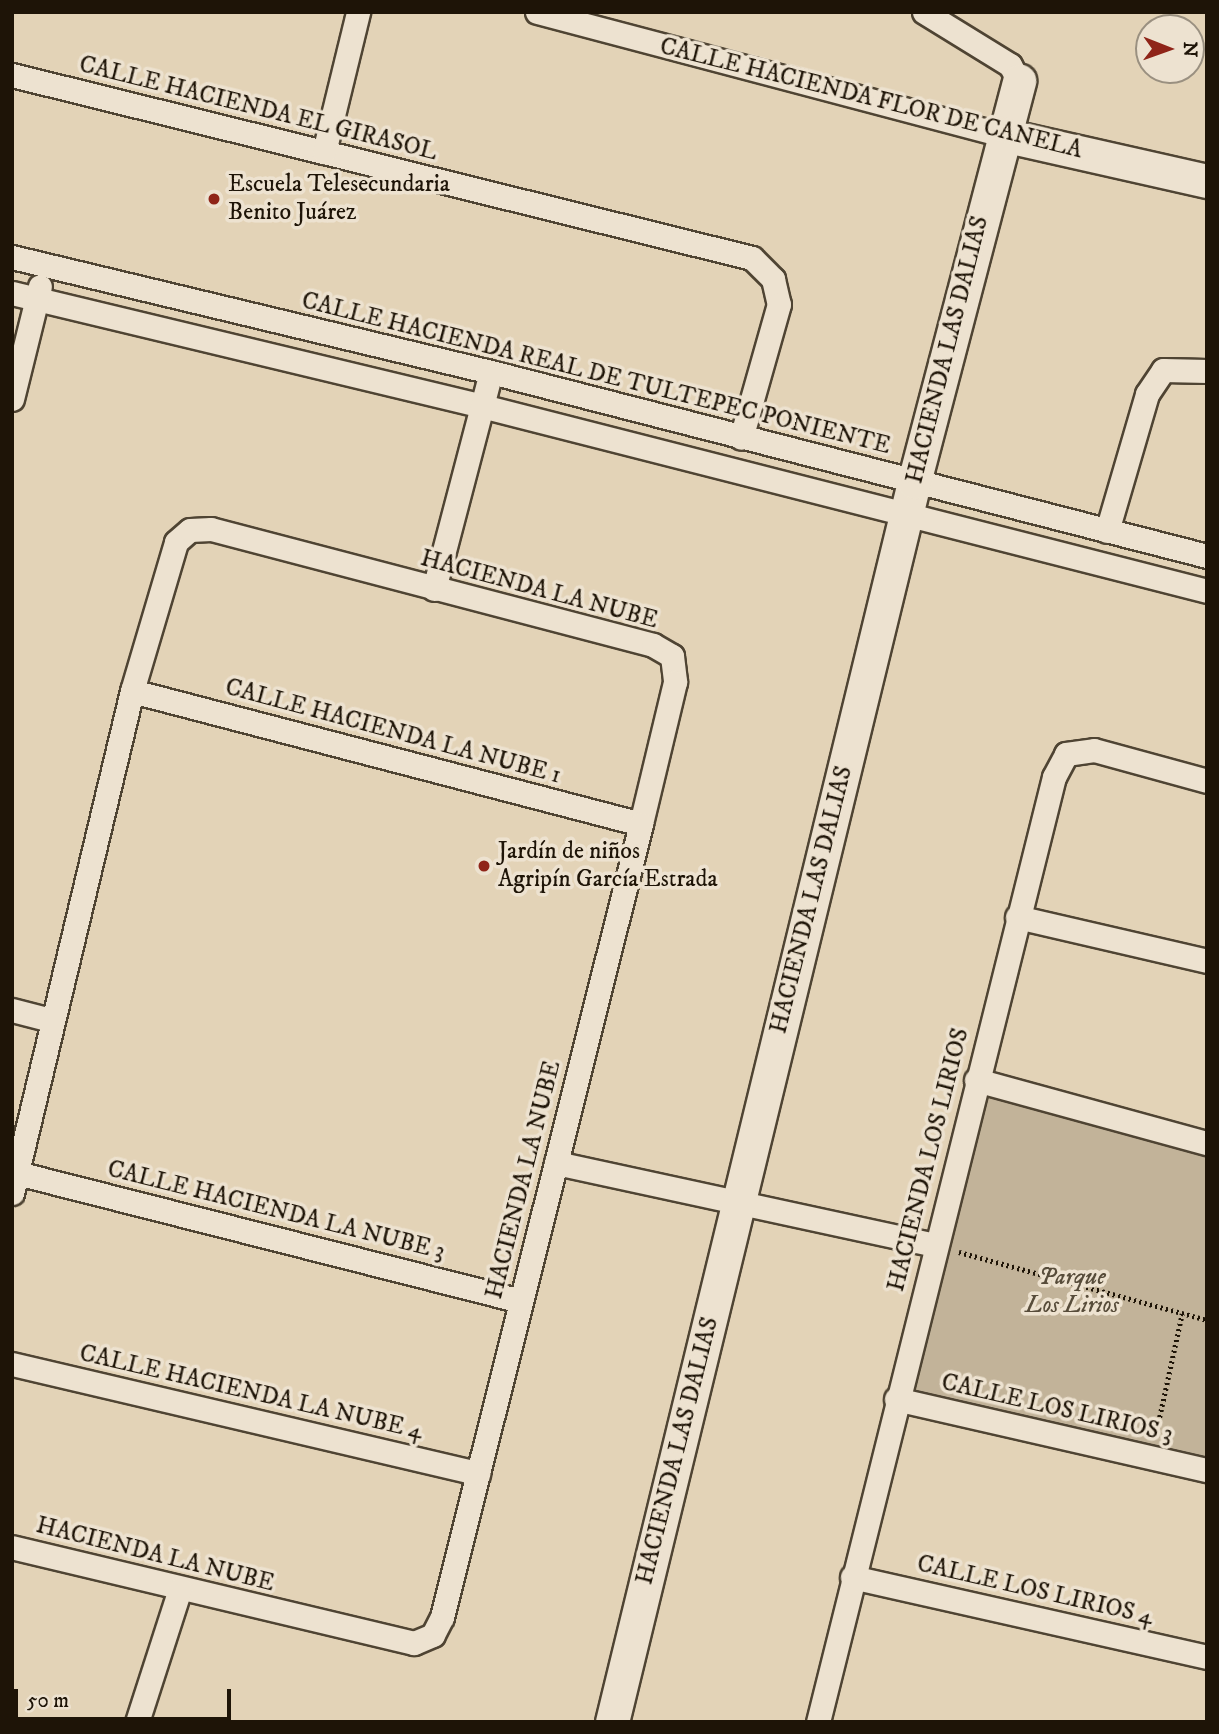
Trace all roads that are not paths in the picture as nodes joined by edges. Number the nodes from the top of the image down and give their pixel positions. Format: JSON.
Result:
{"nodes":[{"id":1,"x":358,"y":12,"type":"edge"},
{"id":2,"x":537,"y":12,"type":"edge"},
{"id":3,"x":923,"y":12,"type":"edge"},
{"id":4,"x":12,"y":75,"type":"edge"},
{"id":5,"x":1019,"y":81,"type":"joint"},
{"id":6,"x":1003,"y":135,"type":"junction"},
{"id":7,"x":324,"y":152,"type":"junction"},
{"id":8,"x":1207,"y":181,"type":"edge"},
{"id":9,"x":12,"y":257,"type":"edge"},
{"id":10,"x":45,"y":265,"type":"junction"},
{"id":11,"x":12,"y":293,"type":"edge"},
{"id":12,"x":37,"y":299,"type":"junction"},
{"id":13,"x":1207,"y":371,"type":"edge"},
{"id":14,"x":491,"y":372,"type":"junction"},
{"id":15,"x":12,"y":399,"type":"edge"},
{"id":16,"x":482,"y":406,"type":"junction"},
{"id":17,"x":741,"y":438,"type":"junction"},
{"id":18,"x":914,"y":482,"type":"junction"},
{"id":19,"x":906,"y":516,"type":"junction"},
{"id":20,"x":1107,"y":531,"type":"junction"},
{"id":21,"x":1207,"y":556,"type":"edge"},
{"id":22,"x":434,"y":589,"type":"junction"},
{"id":23,"x":1207,"y":591,"type":"edge"},
{"id":24,"x":132,"y":691,"type":"junction"},
{"id":25,"x":1207,"y":780,"type":"edge"},
{"id":26,"x":641,"y":824,"type":"junction"},
{"id":27,"x":1017,"y":916,"type":"junction"},
{"id":28,"x":1207,"y":961,"type":"edge"},
{"id":29,"x":12,"y":1010,"type":"edge"},
{"id":30,"x":51,"y":1020,"type":"junction"},
{"id":31,"x":976,"y":1080,"type":"junction"},
{"id":32,"x":1207,"y":1143,"type":"edge"},
{"id":33,"x":556,"y":1163,"type":"junction"},
{"id":34,"x":15,"y":1183,"type":"edge"},
{"id":35,"x":738,"y":1204,"type":"junction"},
{"id":36,"x":935,"y":1245,"type":"junction"},
{"id":37,"x":521,"y":1301,"type":"junction"},
{"id":38,"x":12,"y":1364,"type":"edge"},
{"id":39,"x":896,"y":1399,"type":"junction"},
{"id":40,"x":1207,"y":1470,"type":"edge"},
{"id":41,"x":478,"y":1473,"type":"junction"},
{"id":42,"x":12,"y":1547,"type":"edge"},
{"id":43,"x":852,"y":1577,"type":"junction"},
{"id":44,"x":180,"y":1589,"type":"junction"},
{"id":45,"x":1207,"y":1657,"type":"edge"},
{"id":46,"x":137,"y":1722,"type":"edge"},
{"id":47,"x":612,"y":1722,"type":"edge"},
{"id":48,"x":818,"y":1722,"type":"edge"}],
"edges":[{"from":1,"to":7,"type":"street"},
{"from":2,"to":6,"type":"street","name":"CALLE HACIENDA FLOR DE CANELA"},
{"from":3,"to":5,"type":"street"},
{"from":4,"to":7,"type":"street","name":"CALLE HACIENDA EL GIRASOL"},
{"from":5,"to":6,"type":"street","name":"HACIENDA LAS DALIAS"},
{"from":6,"to":8,"type":"street","name":"CALLE HACIENDA FLOR DE CANELA"},
{"from":6,"to":18,"type":"street","name":"HACIENDA LAS DALIAS"},
{"from":7,"to":17,"type":"street","name":"CALLE HACIENDA EL GIRASOL"},
{"from":9,"to":10,"type":"street","name":"CALLE HACIENDA REAL DE TULTEPEC PONIENTE"},
{"from":10,"to":12,"type":"street"},
{"from":10,"to":14,"type":"street","name":"CALLE HACIENDA REAL DE TULTEPEC PONIENTE"},
{"from":11,"to":12,"type":"street"},
{"from":12,"to":15,"type":"street"},
{"from":12,"to":16,"type":"street"},
{"from":13,"to":20,"type":"street"},
{"from":14,"to":16,"type":"street"},
{"from":14,"to":17,"type":"street","name":"CALLE HACIENDA REAL DE TULTEPEC PONIENTE"},
{"from":16,"to":19,"type":"street"},
{"from":16,"to":22,"type":"street"},
{"from":17,"to":18,"type":"street","name":"CALLE HACIENDA REAL DE TULTEPEC PONIENTE"},
{"from":18,"to":19,"type":"street","name":"HACIENDA LAS DALIAS"},
{"from":18,"to":20,"type":"street","name":"CALLE HACIENDA REAL DE TULTEPEC PONIENTE"},
{"from":19,"to":23,"type":"street"},
{"from":19,"to":35,"type":"street","name":"HACIENDA LAS DALIAS"},
{"from":20,"to":21,"type":"street","name":"CALLE HACIENDA REAL DE TULTEPEC PONIENTE"},
{"from":22,"to":24,"type":"street","name":"HACIENDA LA NUBE"},
{"from":22,"to":26,"type":"street","name":"HACIENDA LA NUBE"},
{"from":24,"to":26,"type":"street","name":"CALLE HACIENDA LA NUBE 1"},
{"from":24,"to":30,"type":"street","name":"HACIENDA LA NUBE"},
{"from":25,"to":27,"type":"street","name":"HACIENDA LOS LIRIOS"},
{"from":26,"to":33,"type":"street","name":"HACIENDA LA NUBE"},
{"from":27,"to":28,"type":"street"},
{"from":27,"to":31,"type":"street","name":"HACIENDA LOS LIRIOS"},
{"from":29,"to":30,"type":"street"},
{"from":30,"to":34,"type":"street","name":"HACIENDA LA NUBE"},
{"from":31,"to":32,"type":"street"},
{"from":31,"to":36,"type":"street","name":"HACIENDA LOS LIRIOS"},
{"from":33,"to":35,"type":"street"},
{"from":33,"to":37,"type":"street","name":"HACIENDA LA NUBE"},
{"from":34,"to":37,"type":"street","name":"CALLE HACIENDA LA NUBE 3"},
{"from":35,"to":36,"type":"street"},
{"from":35,"to":47,"type":"street","name":"HACIENDA LAS DALIAS"},
{"from":36,"to":39,"type":"street","name":"HACIENDA LOS LIRIOS"},
{"from":37,"to":41,"type":"street","name":"HACIENDA LA NUBE"},
{"from":38,"to":41,"type":"street","name":"CALLE HACIENDA LA NUBE 4"},
{"from":39,"to":40,"type":"street","name":"CALLE LOS LIRIOS 3"},
{"from":39,"to":43,"type":"street","name":"HACIENDA LOS LIRIOS"},
{"from":41,"to":44,"type":"street","name":"HACIENDA LA NUBE"},
{"from":42,"to":44,"type":"street","name":"HACIENDA LA NUBE"},
{"from":43,"to":45,"type":"street","name":"CALLE LOS LIRIOS 4"},
{"from":43,"to":48,"type":"street","name":"HACIENDA LOS LIRIOS"},
{"from":44,"to":46,"type":"street"}]}
